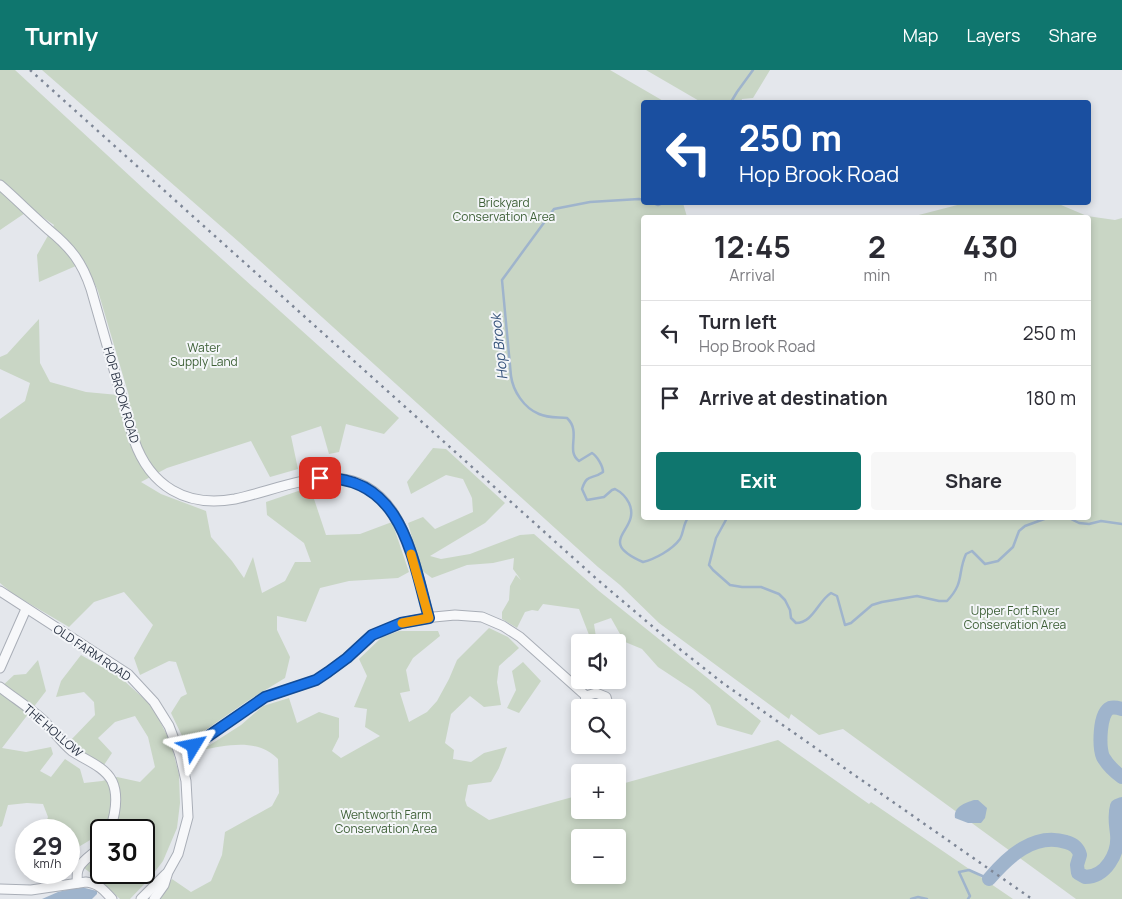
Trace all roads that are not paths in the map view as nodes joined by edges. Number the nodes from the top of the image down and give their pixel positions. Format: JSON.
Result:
{"nodes":[{"id":1,"x":0,"y":184,"type":"edge"},
{"id":2,"x":0,"y":591,"type":"edge"},
{"id":3,"x":26,"y":609,"type":"junction"},
{"id":4,"x":429,"y":618,"type":"junction"},
{"id":5,"x":0,"y":668,"type":"edge"},
{"id":6,"x":0,"y":687,"type":"edge"},
{"id":7,"x":586,"y":696,"type":"junction"},
{"id":8,"x":586,"y":699,"type":"edge"},
{"id":9,"x":608,"y":699,"type":"edge"},
{"id":10,"x":180,"y":755,"type":"junction"},
{"id":11,"x":113,"y":819,"type":"edge"},
{"id":12,"x":90,"y":857,"type":"edge"},
{"id":13,"x":80,"y":866,"type":"edge"},
{"id":14,"x":168,"y":872,"type":"junction"},
{"id":15,"x":80,"y":883,"type":"edge"},
{"id":16,"x":71,"y":884,"type":"edge"},
{"id":17,"x":0,"y":889,"type":"edge"},
{"id":18,"x":112,"y":899,"type":"edge"},
{"id":19,"x":142,"y":899,"type":"edge"},
{"id":20,"x":154,"y":899,"type":"edge"}],
"edges":[{"from":1,"to":4,"type":"street","name":"HOP BROOK ROAD"},
{"from":2,"to":3,"type":"street","name":"OLD FARM ROAD"},
{"from":3,"to":5,"type":"street"},
{"from":3,"to":10,"type":"street","name":"OLD FARM ROAD"},
{"from":4,"to":7,"type":"street"},
{"from":4,"to":10,"type":"street"},
{"from":6,"to":11,"type":"street","name":"THE HOLLOW"},
{"from":7,"to":8,"type":"street"},
{"from":7,"to":9,"type":"street"},
{"from":10,"to":14,"type":"street","name":"OLD FARM ROAD"},
{"from":12,"to":13,"type":"street"},
{"from":14,"to":19,"type":"street","name":"OLD FARM ROAD"},
{"from":14,"to":20,"type":"street","name":"OLD FARM ROAD"},
{"from":15,"to":18,"type":"street"},
{"from":16,"to":17,"type":"street"}]}
